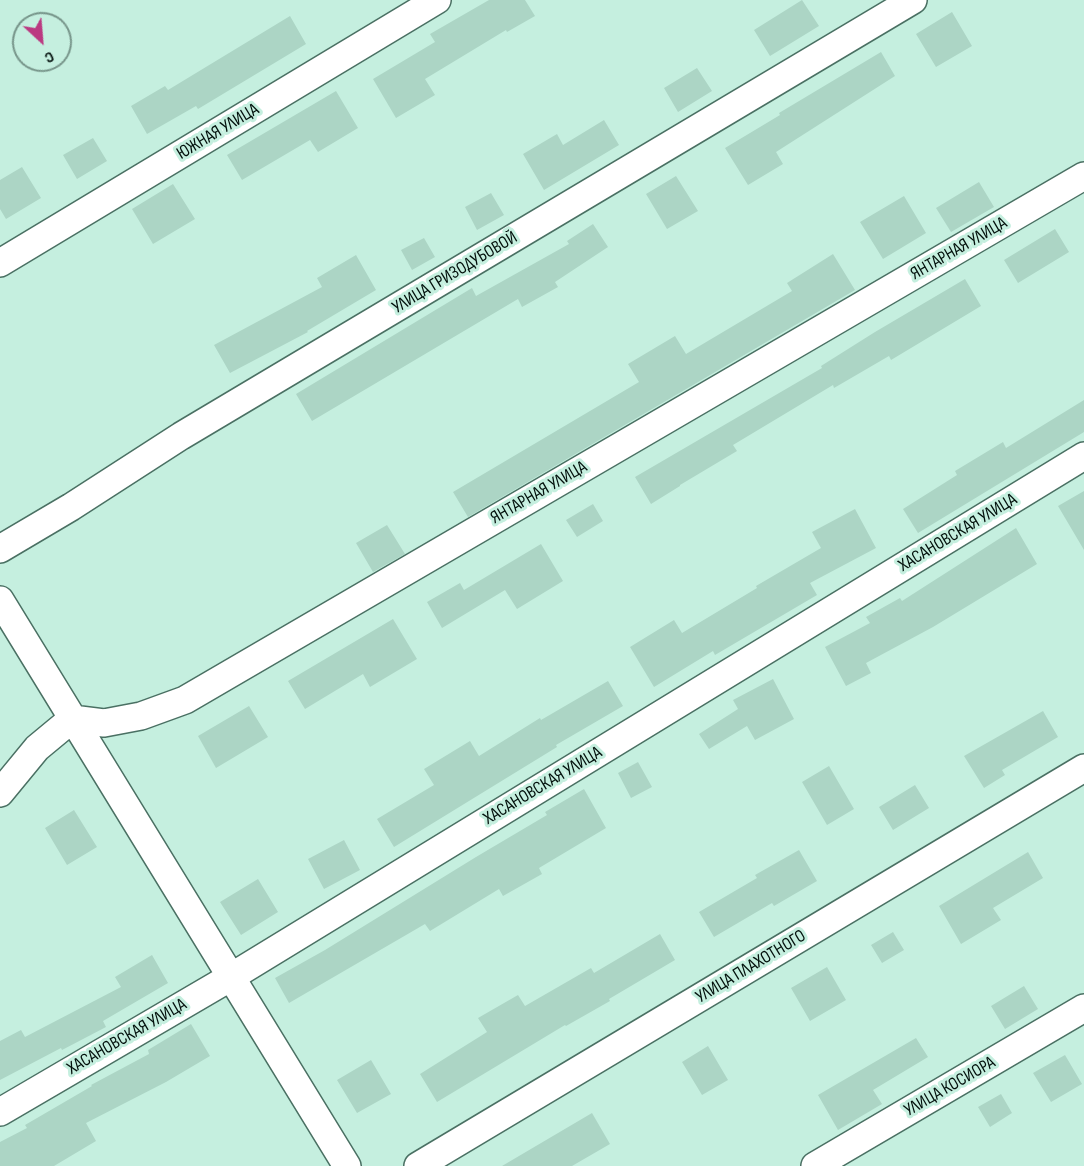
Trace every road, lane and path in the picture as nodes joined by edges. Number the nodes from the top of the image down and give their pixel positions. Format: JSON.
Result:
{"nodes":[{"id":1,"x":437,"y":0,"type":"edge"},
{"id":2,"x":913,"y":0,"type":"edge"},
{"id":3,"x":1084,"y":176,"type":"edge"},
{"id":4,"x":0,"y":263,"type":"edge"},
{"id":5,"x":1084,"y":456,"type":"edge"},
{"id":6,"x":0,"y":549,"type":"edge"},
{"id":7,"x":0,"y":600,"type":"edge"},
{"id":8,"x":72,"y":719,"type":"junction"},
{"id":9,"x":1084,"y":768,"type":"edge"},
{"id":10,"x":0,"y":793,"type":"edge"},
{"id":11,"x":231,"y":977,"type":"junction"},
{"id":12,"x":1084,"y":1008,"type":"edge"},
{"id":13,"x":0,"y":1112,"type":"edge"},
{"id":14,"x":347,"y":1166,"type":"edge"},
{"id":15,"x":418,"y":1166,"type":"edge"},
{"id":16,"x":815,"y":1166,"type":"edge"}],
"edges":[{"from":1,"to":4,"type":"street","name":"ЮЖНАЯ УЛИЦА"},
{"from":2,"to":6,"type":"street","name":"УЛИЦА ГРИЗОДУБОВОЙ"},
{"from":3,"to":8,"type":"street","name":"ЯНТАРНАЯ УЛИЦА"},
{"from":5,"to":11,"type":"street","name":"ХАСАНОВСКАЯ УЛИЦА"},
{"from":7,"to":8,"type":"street"},
{"from":8,"to":10,"type":"street"},
{"from":8,"to":11,"type":"street"},
{"from":9,"to":15,"type":"street","name":"УЛИЦА ПЛАХОТНОГО"},
{"from":11,"to":13,"type":"street","name":"ХАСАНОВСКАЯ УЛИЦА"},
{"from":11,"to":14,"type":"street"},
{"from":12,"to":16,"type":"street","name":"УЛИЦА КОСИОРА"}]}
